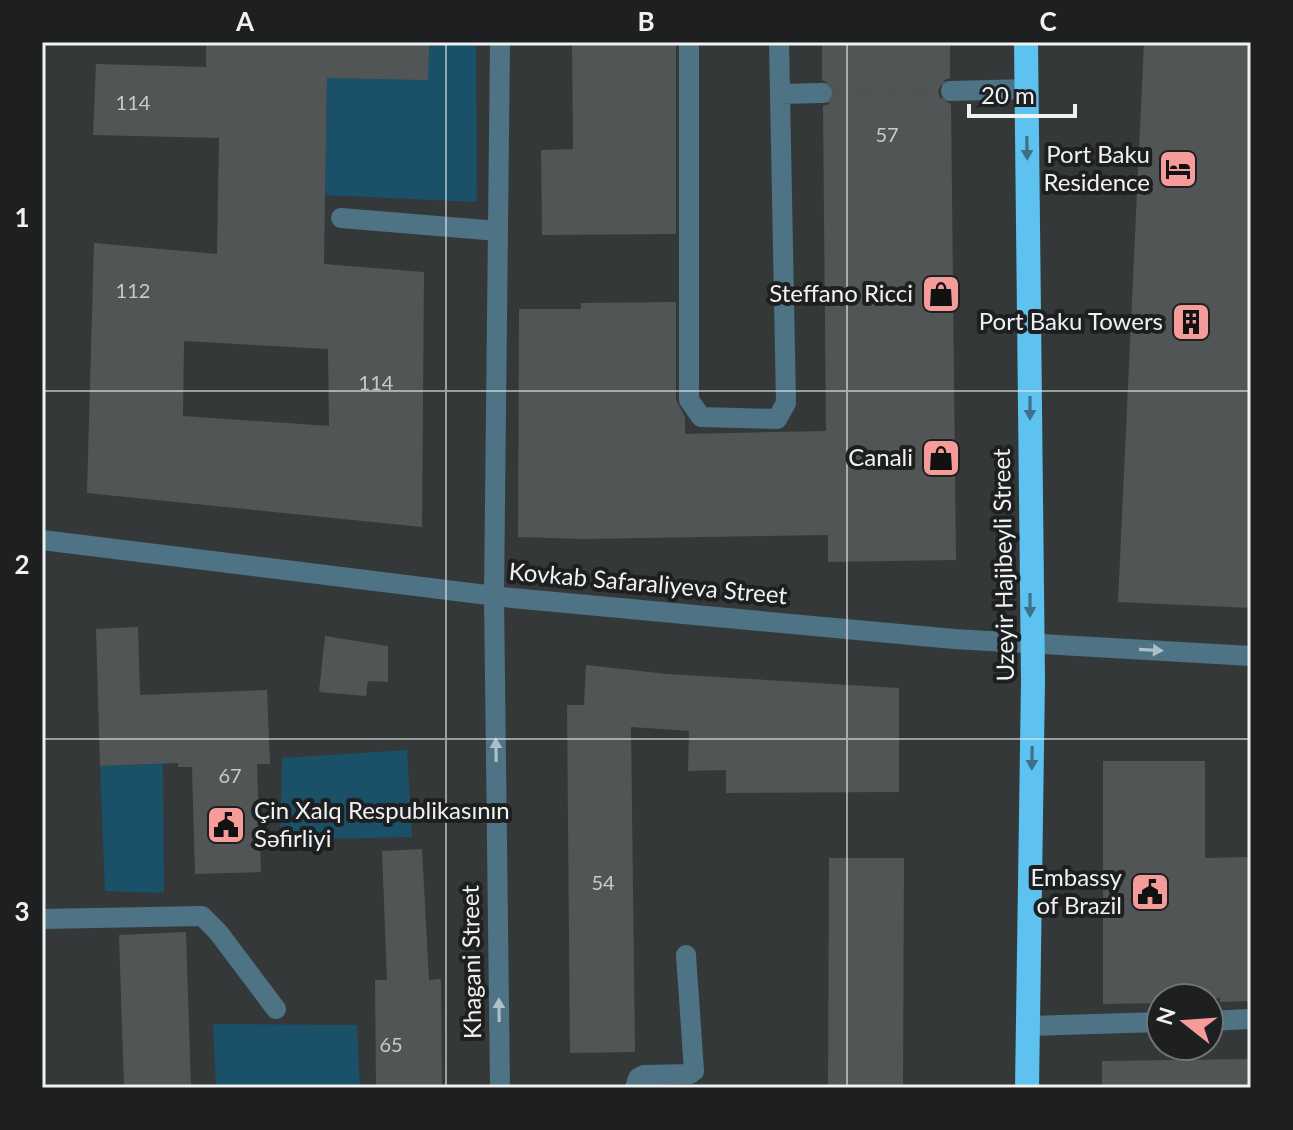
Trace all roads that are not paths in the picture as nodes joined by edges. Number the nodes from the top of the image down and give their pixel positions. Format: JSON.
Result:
{"nodes":[{"id":1,"x":500,"y":42,"type":"edge"},
{"id":2,"x":689,"y":42,"type":"edge"},
{"id":3,"x":779,"y":42,"type":"edge"},
{"id":4,"x":1026,"y":42,"type":"edge"},
{"id":5,"x":1027,"y":89,"type":"junction"},
{"id":6,"x":951,"y":91,"type":"tunnel mouth"},
{"id":7,"x":822,"y":93,"type":"tunnel mouth"},
{"id":8,"x":780,"y":94,"type":"junction"},
{"id":9,"x":341,"y":218,"type":"dead end"},
{"id":10,"x":498,"y":231,"type":"junction"},
{"id":11,"x":42,"y":540,"type":"edge"},
{"id":12,"x":494,"y":596,"type":"junction"},
{"id":13,"x":1030,"y":644,"type":"junction"},
{"id":14,"x":1251,"y":656,"type":"edge"},
{"id":15,"x":42,"y":919,"type":"edge"},
{"id":16,"x":686,"y":955,"type":"dead end"},
{"id":17,"x":276,"y":1009,"type":"dead end"},
{"id":18,"x":1251,"y":1019,"type":"edge"},
{"id":19,"x":1225,"y":1020,"type":"edge"},
{"id":20,"x":1145,"y":1022,"type":"edge"},
{"id":21,"x":1028,"y":1026,"type":"junction"},
{"id":22,"x":500,"y":1088,"type":"edge"},
{"id":23,"x":635,"y":1088,"type":"edge"},
{"id":24,"x":1027,"y":1088,"type":"edge"}],
"edges":[{"from":1,"to":10,"type":"street","name":"Khagani Street"},
{"from":2,"to":8,"type":"street"},
{"from":3,"to":8,"type":"street"},
{"from":4,"to":5,"type":"highway","name":"Uzeyir Hajibeyli Street"},
{"from":5,"to":6,"type":"street"},
{"from":5,"to":13,"type":"highway","name":"Uzeyir Hajibeyli Street","one_way":true},
{"from":7,"to":8,"type":"street"},
{"from":9,"to":10,"type":"street"},
{"from":10,"to":12,"type":"street","name":"Khagani Street"},
{"from":11,"to":12,"type":"street","name":"Kovkab Safaraliyeva Street"},
{"from":12,"to":13,"type":"street","name":"Kovkab Safaraliyeva Street"},
{"from":22,"to":12,"type":"street","name":"Khagani Street","one_way":true},
{"from":13,"to":14,"type":"street","name":"Kovkab Safaraliyeva Street","one_way":true},
{"from":13,"to":21,"type":"highway","name":"Uzeyir Hajibeyli Street","one_way":true},
{"from":15,"to":17,"type":"street"},
{"from":16,"to":23,"type":"street"},
{"from":18,"to":19,"type":"street"},
{"from":20,"to":21,"type":"street"},
{"from":21,"to":24,"type":"highway","name":"Uzeyir Hajibeyli Street"}]}
